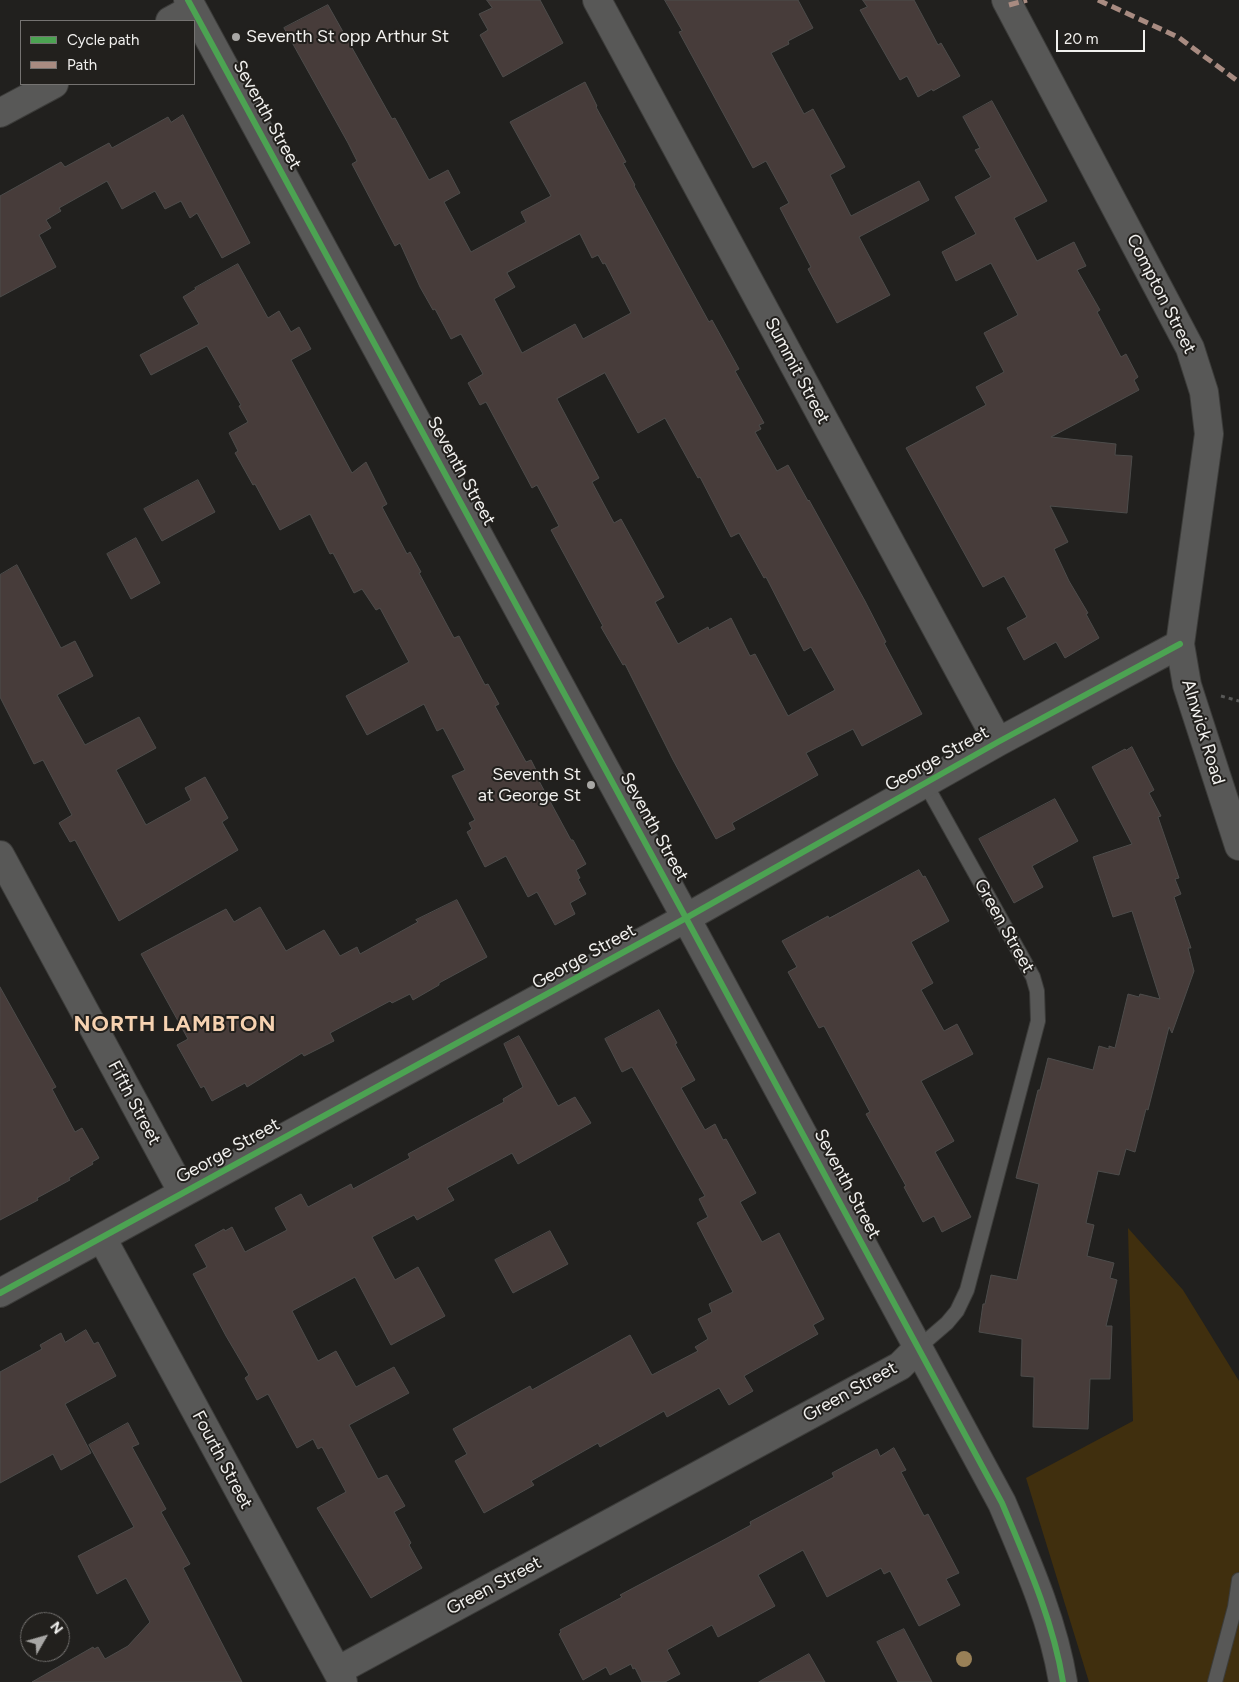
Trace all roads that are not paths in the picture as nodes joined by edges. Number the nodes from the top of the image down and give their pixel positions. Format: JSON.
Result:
{"nodes":[{"id":1,"x":597,"y":0,"type":"edge"},
{"id":2,"x":1006,"y":0,"type":"edge"},
{"id":3,"x":195,"y":32,"type":"edge"},
{"id":4,"x":52,"y":85,"type":"edge"},
{"id":5,"x":0,"y":113,"type":"edge"},
{"id":6,"x":1180,"y":644,"type":"junction"},
{"id":7,"x":998,"y":742,"type":"junction"},
{"id":8,"x":925,"y":783,"type":"junction"},
{"id":9,"x":1239,"y":846,"type":"edge"},
{"id":10,"x":0,"y":855,"type":"edge"},
{"id":11,"x":686,"y":918,"type":"junction"},
{"id":12,"x":182,"y":1193,"type":"junction"},
{"id":13,"x":102,"y":1238,"type":"junction"},
{"id":14,"x":0,"y":1293,"type":"edge"},
{"id":15,"x":918,"y":1348,"type":"junction"},
{"id":16,"x":1239,"y":1580,"type":"edge"},
{"id":17,"x":340,"y":1676,"type":"edge"},
{"id":18,"x":1063,"y":1682,"type":"edge"},
{"id":19,"x":1215,"y":1682,"type":"edge"}],
"edges":[{"from":1,"to":7,"type":"street","name":"Summit Street"},
{"from":2,"to":6,"type":"street","name":"Compton Street"},
{"from":3,"to":11,"type":"street","name":"Seventh Street"},
{"from":4,"to":5,"type":"street"},
{"from":6,"to":7,"type":"street","name":"George Street"},
{"from":6,"to":9,"type":"street","name":"Alnwick Road"},
{"from":7,"to":8,"type":"street","name":"George Street"},
{"from":8,"to":11,"type":"street","name":"George Street"},
{"from":8,"to":15,"type":"lane","name":"Green Street"},
{"from":10,"to":12,"type":"street","name":"Fifth Street"},
{"from":11,"to":12,"type":"street","name":"George Street"},
{"from":11,"to":15,"type":"street","name":"Seventh Street"},
{"from":12,"to":13,"type":"street","name":"George Street"},
{"from":13,"to":14,"type":"street","name":"George Street"},
{"from":13,"to":17,"type":"street","name":"Fourth Street"},
{"from":15,"to":17,"type":"street","name":"Green Street"},
{"from":15,"to":18,"type":"street","name":"Seventh Street"},
{"from":16,"to":19,"type":"lane"}]}
